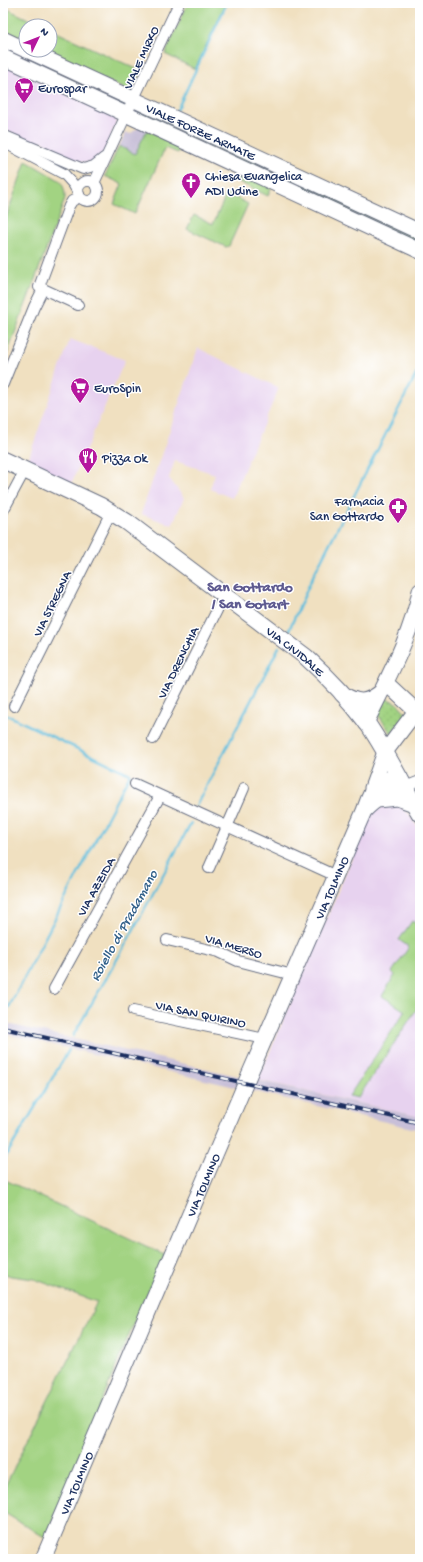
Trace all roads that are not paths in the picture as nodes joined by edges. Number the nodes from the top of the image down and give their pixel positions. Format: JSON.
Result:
{"nodes":[{"id":1,"x":179,"y":3,"type":"edge"},
{"id":2,"x":3,"y":39,"type":"edge"},
{"id":3,"x":18,"y":46,"type":"edge"},
{"id":4,"x":3,"y":58,"type":"edge"},
{"id":5,"x":43,"y":58,"type":"edge"},
{"id":6,"x":134,"y":100,"type":"junction"},
{"id":7,"x":127,"y":115,"type":"junction"},
{"id":8,"x":3,"y":135,"type":"edge"},
{"id":9,"x":3,"y":142,"type":"edge"},
{"id":10,"x":108,"y":154,"type":"junction"},
{"id":11,"x":94,"y":183,"type":"junction"},
{"id":12,"x":80,"y":195,"type":"junction"},
{"id":13,"x":420,"y":232,"type":"edge"},
{"id":14,"x":420,"y":251,"type":"edge"},
{"id":15,"x":43,"y":289,"type":"junction"},
{"id":16,"x":78,"y":305,"type":"dead end"},
{"id":17,"x":3,"y":384,"type":"edge"},
{"id":18,"x":3,"y":460,"type":"edge"},
{"id":19,"x":25,"y":470,"type":"junction"},
{"id":20,"x":3,"y":511,"type":"edge"},
{"id":21,"x":111,"y":512,"type":"junction"},
{"id":22,"x":420,"y":591,"type":"edge"},
{"id":23,"x":224,"y":596,"type":"junction"},
{"id":24,"x":384,"y":687,"type":"junction"},
{"id":25,"x":342,"y":694,"type":"junction"},
{"id":26,"x":14,"y":706,"type":"dead end"},
{"id":27,"x":418,"y":710,"type":"edge"},
{"id":28,"x":366,"y":723,"type":"junction"},
{"id":29,"x":153,"y":739,"type":"dead end"},
{"id":30,"x":385,"y":752,"type":"junction"},
{"id":31,"x":420,"y":781,"type":"edge"},
{"id":32,"x":402,"y":782,"type":"junction"},
{"id":33,"x":135,"y":784,"type":"dead end"},
{"id":34,"x":244,"y":788,"type":"dead end"},
{"id":35,"x":160,"y":796,"type":"junction"},
{"id":36,"x":370,"y":800,"type":"junction"},
{"id":37,"x":417,"y":809,"type":"edge"},
{"id":38,"x":227,"y":826,"type":"junction"},
{"id":39,"x":209,"y":868,"type":"dead end"},
{"id":40,"x":336,"y":876,"type":"junction"},
{"id":41,"x":167,"y":940,"type":"dead end"},
{"id":42,"x":293,"y":975,"type":"junction"},
{"id":43,"x":54,"y":989,"type":"dead end"},
{"id":44,"x":133,"y":1011,"type":"dead end"},
{"id":45,"x":265,"y":1040,"type":"junction"},
{"id":46,"x":43,"y":1559,"type":"edge"}],
"edges":[{"from":1,"to":6,"type":"street","name":"VIALE MIRKO"},
{"from":2,"to":3,"type":"street","name":"VIALE FORZE ARMATE"},
{"from":4,"to":7,"type":"street","name":"VIALE FORZE ARMATE"},
{"from":5,"to":6,"type":"street","name":"VIALE FORZE ARMATE"},
{"from":6,"to":7,"type":"street","name":"VIALE FORZE ARMATE"},
{"from":6,"to":13,"type":"street","name":"VIALE FORZE ARMATE"},
{"from":7,"to":10,"type":"street"},
{"from":7,"to":14,"type":"street","name":"VIALE FORZE ARMATE"},
{"from":8,"to":10,"type":"street"},
{"from":9,"to":12,"type":"street"},
{"from":10,"to":11,"type":"street"},
{"from":11,"to":12,"type":"street"},
{"from":11,"to":12,"type":"street"},
{"from":12,"to":15,"type":"street"},
{"from":15,"to":16,"type":"street"},
{"from":15,"to":17,"type":"street"},
{"from":18,"to":19,"type":"main road","name":"VIA CIVIDALE"},
{"from":19,"to":20,"type":"street"},
{"from":19,"to":21,"type":"main road","name":"VIA CIVIDALE"},
{"from":21,"to":23,"type":"main road","name":"VIA CIVIDALE"},
{"from":21,"to":26,"type":"street","name":"VIA STREGNA"},
{"from":22,"to":24,"type":"street"},
{"from":23,"to":25,"type":"main road","name":"VIA CIVIDALE"},
{"from":23,"to":29,"type":"street","name":"VIA DRENCHIA"},
{"from":24,"to":25,"type":"street"},
{"from":24,"to":27,"type":"street"},
{"from":24,"to":28,"type":"street"},
{"from":25,"to":28,"type":"main road","name":"VIA CIVIDALE"},
{"from":27,"to":30,"type":"street","name":"VIA TOLMINO"},
{"from":28,"to":30,"type":"main road","name":"VIA CIVIDALE"},
{"from":30,"to":32,"type":"main road","name":"VIA CIVIDALE"},
{"from":30,"to":36,"type":"street","name":"VIA TOLMINO"},
{"from":31,"to":32,"type":"street"},
{"from":32,"to":36,"type":"street"},
{"from":32,"to":37,"type":"main road","name":"VIA CIVIDALE"},
{"from":33,"to":35,"type":"street"},
{"from":34,"to":38,"type":"street"},
{"from":35,"to":38,"type":"street"},
{"from":35,"to":43,"type":"street","name":"VIA AZZIDA"},
{"from":36,"to":37,"type":"street"},
{"from":36,"to":40,"type":"street","name":"VIA TOLMINO"},
{"from":38,"to":39,"type":"street"},
{"from":38,"to":40,"type":"street"},
{"from":40,"to":42,"type":"street","name":"VIA TOLMINO"},
{"from":41,"to":42,"type":"street","name":"VIA MERSO"},
{"from":42,"to":45,"type":"street","name":"VIA TOLMINO"},
{"from":44,"to":45,"type":"street","name":"VIA SAN QUIRINO"},
{"from":45,"to":46,"type":"street","name":"VIA TOLMINO"}]}
